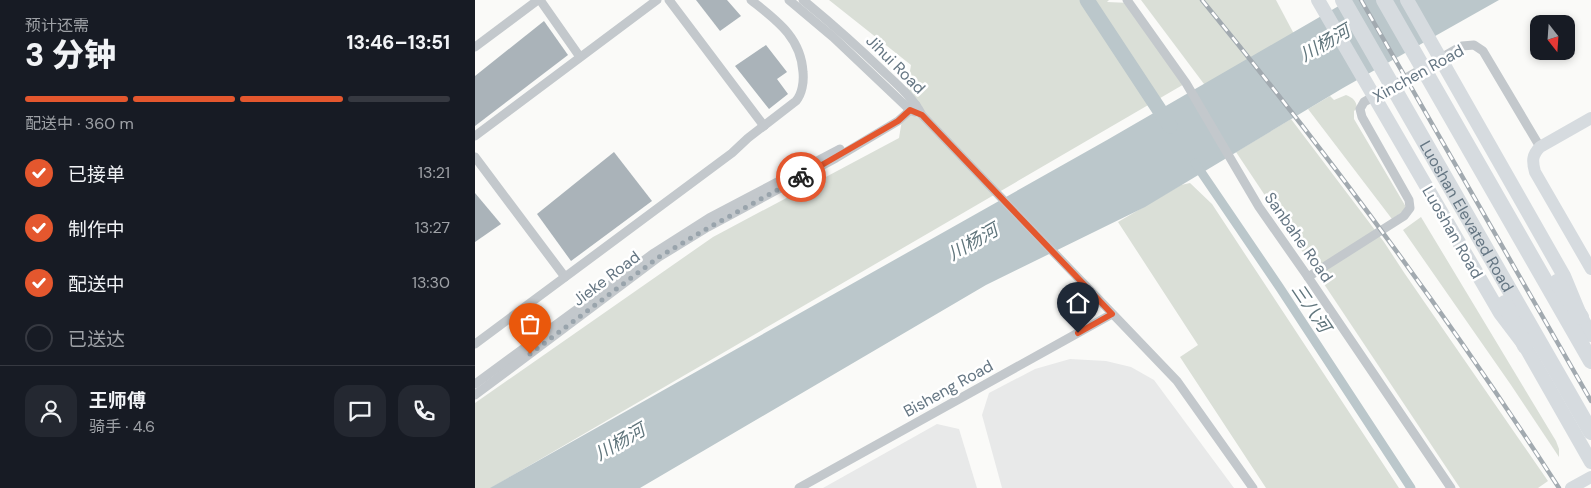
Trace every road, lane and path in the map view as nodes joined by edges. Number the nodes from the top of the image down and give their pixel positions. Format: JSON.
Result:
{"nodes":[{"id":1,"x":539,"y":0,"type":"edge"},
{"id":2,"x":657,"y":0,"type":"edge"},
{"id":3,"x":669,"y":0,"type":"edge"},
{"id":4,"x":751,"y":0,"type":"edge"},
{"id":5,"x":789,"y":0,"type":"edge"},
{"id":6,"x":803,"y":0,"type":"edge"},
{"id":7,"x":1127,"y":0,"type":"edge"},
{"id":8,"x":1318,"y":0,"type":"edge"},
{"id":9,"x":1331,"y":0,"type":"edge"},
{"id":10,"x":1343,"y":0,"type":"edge"},
{"id":11,"x":1384,"y":0,"type":"edge"},
{"id":12,"x":1395,"y":0,"type":"edge"},
{"id":13,"x":1407,"y":0,"type":"edge"},
{"id":14,"x":475,"y":47,"type":"edge"},
{"id":15,"x":580,"y":57,"type":"junction"},
{"id":16,"x":912,"y":106,"type":"junction"},
{"id":17,"x":1591,"y":118,"type":"edge"},
{"id":18,"x":764,"y":126,"type":"junction"},
{"id":19,"x":475,"y":136,"type":"edge"},
{"id":20,"x":1540,"y":147,"type":"junction"},
{"id":21,"x":475,"y":158,"type":"edge"},
{"id":22,"x":1591,"y":269,"type":"edge"},
{"id":23,"x":565,"y":277,"type":"junction"},
{"id":24,"x":1308,"y":277,"type":"junction"},
{"id":25,"x":1560,"y":279,"type":"junction"},
{"id":26,"x":1504,"y":310,"type":"junction"},
{"id":27,"x":1112,"y":314,"type":"junction"},
{"id":28,"x":1581,"y":317,"type":"joint"},
{"id":29,"x":1591,"y":334,"type":"edge"},
{"id":30,"x":475,"y":343,"type":"edge"},
{"id":31,"x":1525,"y":346,"type":"joint"},
{"id":32,"x":1591,"y":361,"type":"edge"},
{"id":33,"x":475,"y":384,"type":"edge"},
{"id":34,"x":475,"y":395,"type":"edge"},
{"id":35,"x":1591,"y":432,"type":"edge"},
{"id":36,"x":1591,"y":462,"type":"edge"},
{"id":37,"x":1591,"y":477,"type":"edge"},
{"id":38,"x":799,"y":488,"type":"edge"},
{"id":39,"x":1253,"y":488,"type":"edge"},
{"id":40,"x":1451,"y":488,"type":"edge"},
{"id":41,"x":1571,"y":488,"type":"edge"}],
"edges":[{"from":1,"to":14,"type":"street"},
{"from":1,"to":15,"type":"street"},
{"from":2,"to":15,"type":"street"},
{"from":3,"to":18,"type":"street"},
{"from":4,"to":18,"type":"street"},
{"from":5,"to":16,"type":"street","name":"Jihui Road"},
{"from":6,"to":16,"type":"street","name":"Jihui Road"},
{"from":7,"to":24,"type":"street","name":"Sanbahe Road"},
{"from":8,"to":26,"type":"main road","name":"Luoshan Road"},
{"from":9,"to":26,"type":"highway"},
{"from":10,"to":35,"type":"highway","name":"Luoshan Elevated Road"},
{"from":11,"to":32,"type":"highway"},
{"from":12,"to":25,"type":"highway"},
{"from":13,"to":25,"type":"main road"},
{"from":15,"to":19,"type":"street"},
{"from":16,"to":27,"type":"street","name":"Jihui Road"},
{"from":16,"to":33,"type":"street","name":"Jieke Road"},
{"from":16,"to":34,"type":"street","name":"Jieke Road"},
{"from":17,"to":20,"type":"street"},
{"from":18,"to":23,"type":"street"},
{"from":20,"to":22,"type":"street"},
{"from":20,"to":24,"type":"street","name":"Xinchen Road"},
{"from":21,"to":23,"type":"street"},
{"from":23,"to":30,"type":"street"},
{"from":24,"to":40,"type":"street","name":"Sanbahe Road"},
{"from":25,"to":28,"type":"highway"},
{"from":26,"to":31,"type":"highway"},
{"from":27,"to":38,"type":"street","name":"Bisheng Road"},
{"from":27,"to":39,"type":"street"},
{"from":28,"to":29,"type":"main road"},
{"from":31,"to":36,"type":"main road"},
{"from":37,"to":41,"type":"street"}]}
